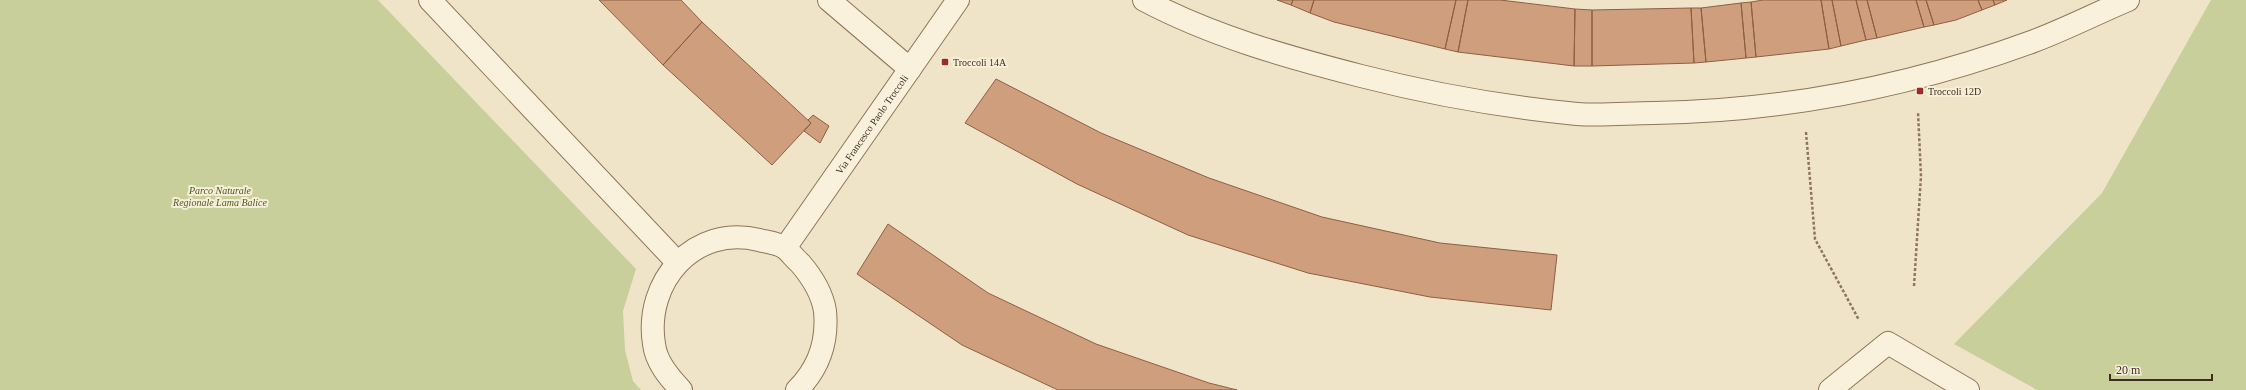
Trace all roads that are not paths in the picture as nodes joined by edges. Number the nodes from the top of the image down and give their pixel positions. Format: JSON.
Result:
{"nodes":[{"id":1,"x":430,"y":0,"type":"edge"},
{"id":2,"x":829,"y":0,"type":"edge"},
{"id":3,"x":958,"y":0,"type":"edge"},
{"id":4,"x":1144,"y":0,"type":"edge"},
{"id":5,"x":2128,"y":0,"type":"edge"},
{"id":6,"x":910,"y":69,"type":"junction"},
{"id":7,"x":785,"y":248,"type":"junction"},
{"id":8,"x":677,"y":262,"type":"junction"},
{"id":9,"x":681,"y":390,"type":"edge"},
{"id":10,"x":797,"y":390,"type":"edge"},
{"id":11,"x":1830,"y":390,"type":"edge"},
{"id":12,"x":1968,"y":390,"type":"edge"}],
"edges":[{"from":1,"to":8,"type":"street"},
{"from":2,"to":6,"type":"street"},
{"from":3,"to":6,"type":"street","name":"Via Francesco Paolo Troccoli"},
{"from":4,"to":5,"type":"street"},
{"from":6,"to":7,"type":"street","name":"Via Francesco Paolo Troccoli"},
{"from":7,"to":8,"type":"street"},
{"from":7,"to":10,"type":"street"},
{"from":8,"to":9,"type":"street"},
{"from":11,"to":12,"type":"street"}]}
